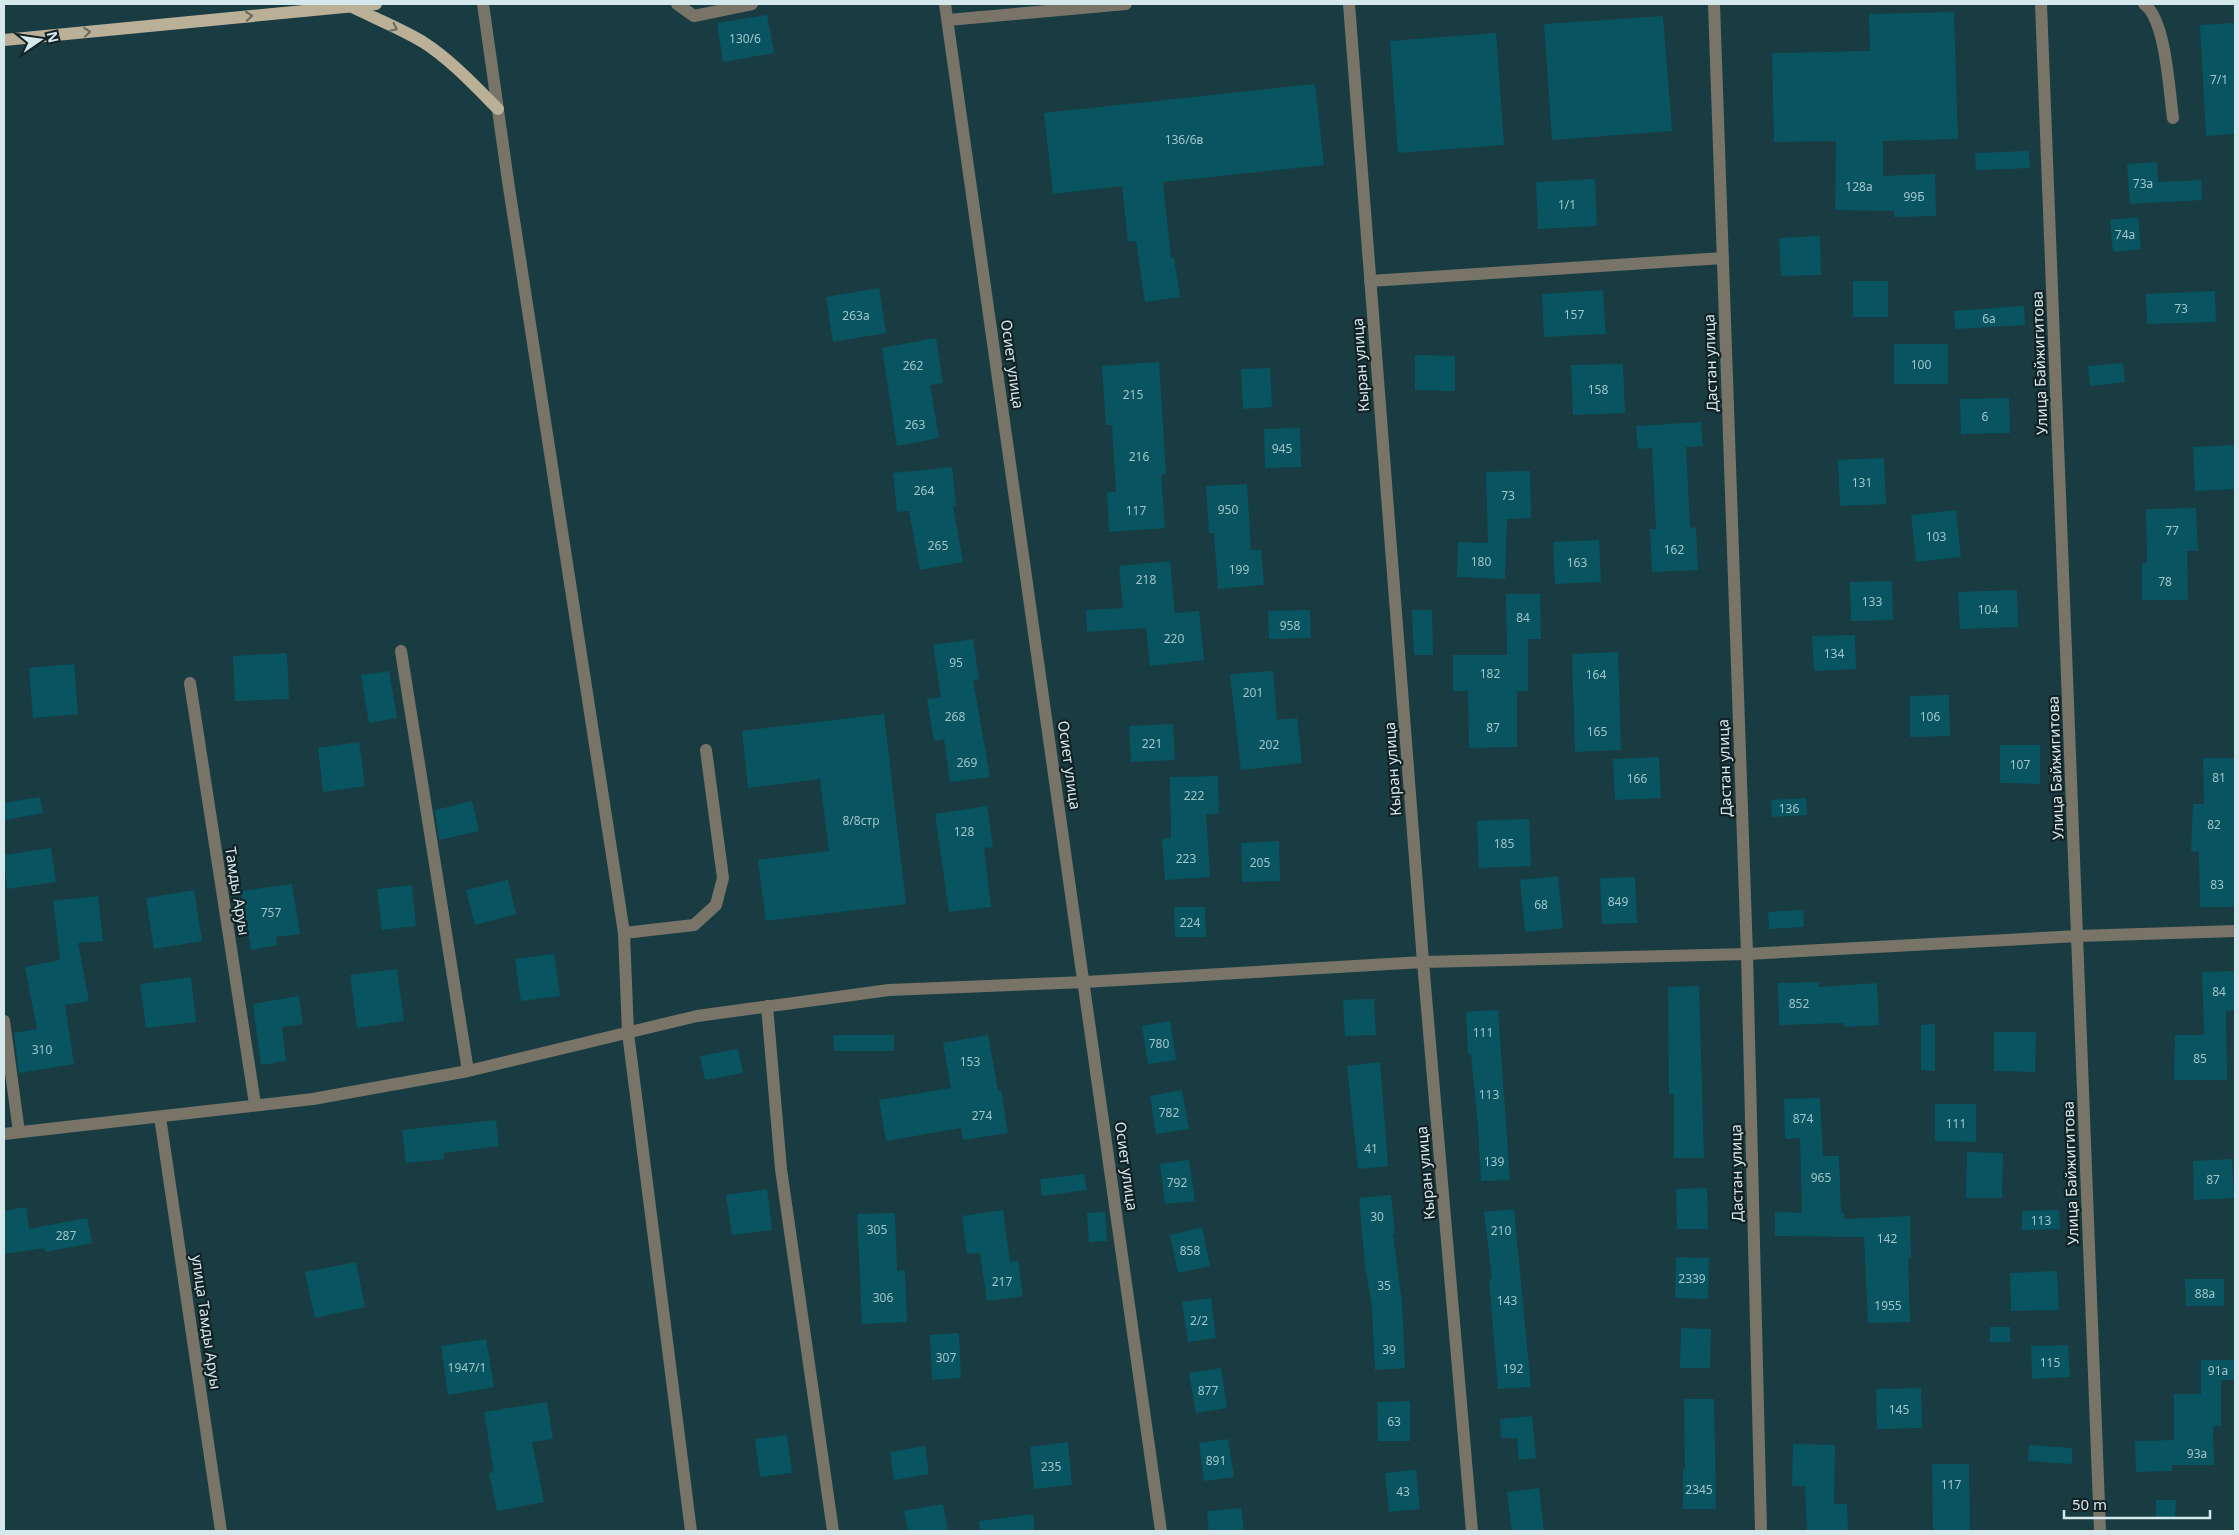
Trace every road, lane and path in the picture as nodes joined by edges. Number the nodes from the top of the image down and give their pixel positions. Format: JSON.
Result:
{"nodes":[{"id":1,"x":376,"y":4,"type":"edge"},
{"id":2,"x":483,"y":4,"type":"edge"},
{"id":3,"x":677,"y":4,"type":"edge"},
{"id":4,"x":752,"y":4,"type":"edge"},
{"id":5,"x":945,"y":4,"type":"edge"},
{"id":6,"x":1126,"y":4,"type":"edge"},
{"id":7,"x":1349,"y":4,"type":"edge"},
{"id":8,"x":1714,"y":4,"type":"edge"},
{"id":9,"x":2041,"y":4,"type":"edge"},
{"id":10,"x":2144,"y":4,"type":"edge"},
{"id":11,"x":350,"y":6,"type":"junction"},
{"id":12,"x":948,"y":20,"type":"junction"},
{"id":13,"x":4,"y":40,"type":"edge"},
{"id":14,"x":498,"y":109,"type":"junction"},
{"id":15,"x":2173,"y":118,"type":"dead end"},
{"id":16,"x":1723,"y":258,"type":"junction"},
{"id":17,"x":1370,"y":280,"type":"junction"},
{"id":18,"x":401,"y":652,"type":"dead end"},
{"id":19,"x":190,"y":683,"type":"dead end"},
{"id":20,"x":706,"y":750,"type":"dead end"},
{"id":21,"x":2235,"y":931,"type":"edge"},
{"id":22,"x":624,"y":933,"type":"junction"},
{"id":23,"x":2078,"y":936,"type":"junction"},
{"id":24,"x":1747,"y":954,"type":"junction"},
{"id":25,"x":1423,"y":962,"type":"junction"},
{"id":26,"x":1085,"y":982,"type":"junction"},
{"id":27,"x":767,"y":1006,"type":"junction"},
{"id":28,"x":4,"y":1021,"type":"edge"},
{"id":29,"x":628,"y":1033,"type":"junction"},
{"id":30,"x":468,"y":1071,"type":"junction"},
{"id":31,"x":255,"y":1104,"type":"junction"},
{"id":32,"x":160,"y":1117,"type":"junction"},
{"id":33,"x":18,"y":1132,"type":"junction"},
{"id":34,"x":4,"y":1134,"type":"edge"},
{"id":35,"x":221,"y":1531,"type":"edge"},
{"id":36,"x":691,"y":1531,"type":"edge"},
{"id":37,"x":833,"y":1531,"type":"edge"},
{"id":38,"x":1161,"y":1531,"type":"edge"},
{"id":39,"x":1472,"y":1531,"type":"edge"},
{"id":40,"x":1761,"y":1531,"type":"edge"},
{"id":41,"x":2100,"y":1531,"type":"edge"}],
"edges":[{"from":1,"to":11,"type":"main road"},
{"from":2,"to":14,"type":"street"},
{"from":3,"to":4,"type":"street"},
{"from":5,"to":12,"type":"street","name":"Осиет улица"},
{"from":6,"to":12,"type":"street"},
{"from":7,"to":17,"type":"street","name":"Кыран улица"},
{"from":8,"to":16,"type":"street","name":"Дастан улица"},
{"from":9,"to":23,"type":"street","name":"Улица Байжигитова"},
{"from":10,"to":15,"type":"street"},
{"from":13,"to":11,"type":"main road","one_way":true},
{"from":11,"to":14,"type":"main road","one_way":true},
{"from":12,"to":26,"type":"street","name":"Осиет улица"},
{"from":14,"to":22,"type":"street"},
{"from":16,"to":17,"type":"street"},
{"from":16,"to":24,"type":"street","name":"Дастан улица"},
{"from":17,"to":25,"type":"street","name":"Кыран улица"},
{"from":18,"to":30,"type":"street"},
{"from":19,"to":31,"type":"street","name":"Тамды Аруы"},
{"from":20,"to":22,"type":"street"},
{"from":21,"to":23,"type":"street"},
{"from":22,"to":29,"type":"street"},
{"from":23,"to":24,"type":"street"},
{"from":23,"to":41,"type":"street","name":"Улица Байжигитова"},
{"from":24,"to":25,"type":"street"},
{"from":24,"to":40,"type":"street","name":"Дастан улица"},
{"from":25,"to":26,"type":"street"},
{"from":25,"to":39,"type":"street","name":"Кыран улица"},
{"from":26,"to":27,"type":"street"},
{"from":26,"to":38,"type":"street","name":"Осиет улица"},
{"from":27,"to":29,"type":"street"},
{"from":27,"to":37,"type":"street"},
{"from":28,"to":33,"type":"street"},
{"from":29,"to":30,"type":"street"},
{"from":29,"to":36,"type":"street"},
{"from":30,"to":31,"type":"street"},
{"from":31,"to":32,"type":"street"},
{"from":32,"to":33,"type":"street"},
{"from":32,"to":35,"type":"street","name":"улица Тамды Аруы"},
{"from":33,"to":34,"type":"street"}]}
